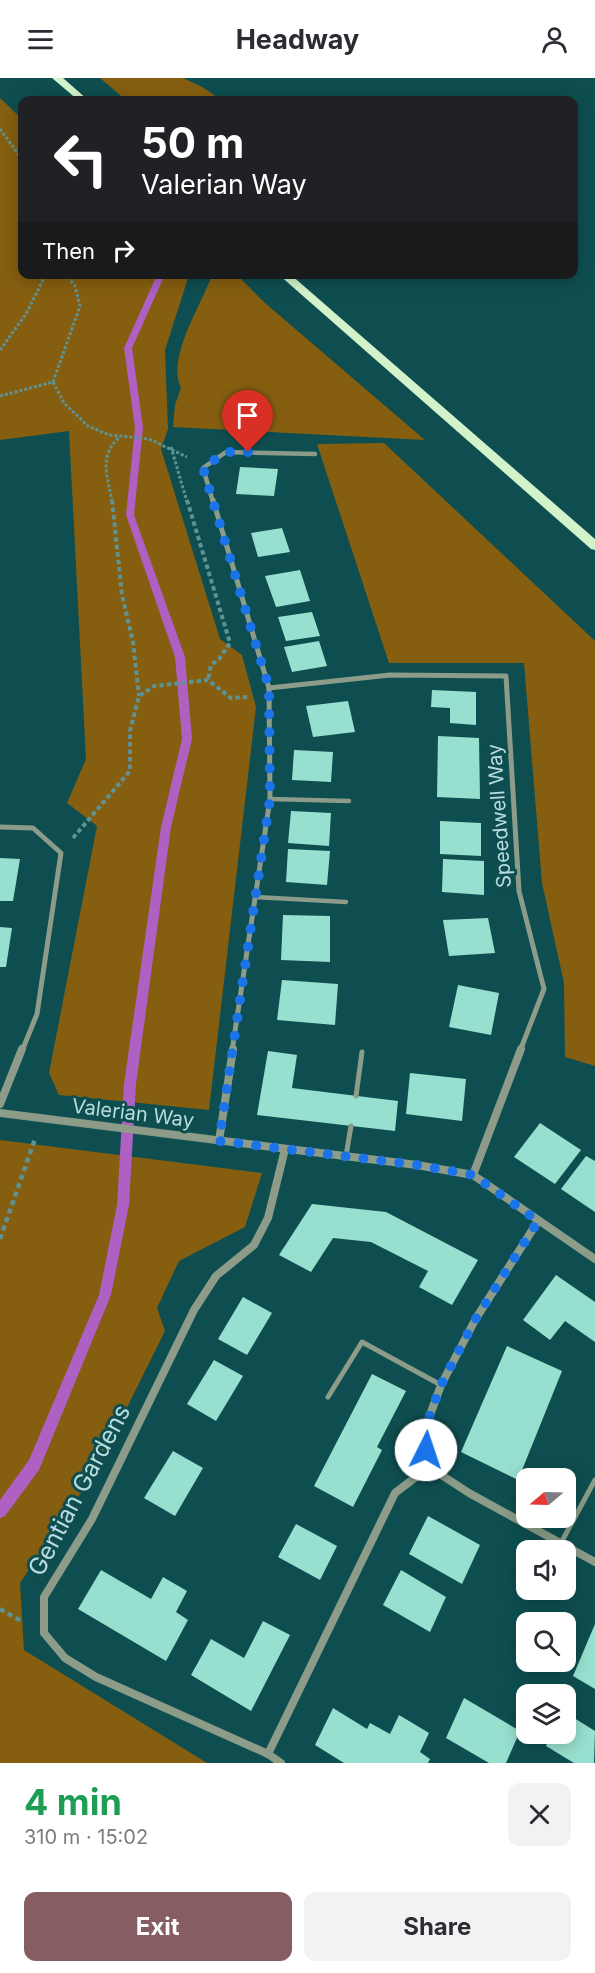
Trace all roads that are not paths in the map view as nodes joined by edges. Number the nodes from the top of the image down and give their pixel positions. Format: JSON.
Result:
{"nodes":[{"id":1,"x":57,"y":78,"type":"edge"},
{"id":2,"x":78,"y":96,"type":"edge"},
{"id":3,"x":289,"y":279,"type":"edge"},
{"id":4,"x":315,"y":454,"type":"dead end"},
{"id":5,"x":595,"y":546,"type":"edge"},
{"id":6,"x":269,"y":688,"type":"junction"},
{"id":7,"x":270,"y":799,"type":"junction"},
{"id":8,"x":349,"y":801,"type":"dead end"},
{"id":9,"x":0,"y":827,"type":"edge"},
{"id":10,"x":255,"y":897,"type":"junction"},
{"id":11,"x":346,"y":902,"type":"dead end"},
{"id":12,"x":362,"y":1052,"type":"dead end"},
{"id":13,"x":356,"y":1096,"type":"dead end"},
{"id":14,"x":0,"y":1104,"type":"edge"},
{"id":15,"x":0,"y":1113,"type":"edge"},
{"id":16,"x":351,"y":1126,"type":"dead end"},
{"id":17,"x":219,"y":1141,"type":"junction"},
{"id":18,"x":285,"y":1149,"type":"junction"},
{"id":19,"x":346,"y":1156,"type":"junction"},
{"id":20,"x":473,"y":1175,"type":"junction"},
{"id":21,"x":538,"y":1221,"type":"junction"},
{"id":22,"x":595,"y":1259,"type":"edge"},
{"id":23,"x":441,"y":1385,"type":"junction"},
{"id":24,"x":328,"y":1397,"type":"dead end"},
{"id":25,"x":429,"y":1467,"type":"junction"},
{"id":26,"x":595,"y":1480,"type":"edge"},
{"id":27,"x":560,"y":1540,"type":"edge"},
{"id":28,"x":563,"y":1540,"type":"edge"},
{"id":29,"x":576,"y":1550,"type":"edge"},
{"id":30,"x":595,"y":1562,"type":"edge"},
{"id":31,"x":268,"y":1754,"type":"junction"},
{"id":32,"x":281,"y":1763,"type":"edge"}],
"edges":[{"from":1,"to":2,"type":"main road"},
{"from":3,"to":5,"type":"main road"},
{"from":4,"to":6,"type":"street"},
{"from":6,"to":7,"type":"street"},
{"from":6,"to":20,"type":"street","name":"Speedwell Way"},
{"from":7,"to":8,"type":"lane"},
{"from":7,"to":10,"type":"street"},
{"from":9,"to":14,"type":"street"},
{"from":10,"to":11,"type":"lane"},
{"from":10,"to":17,"type":"street"},
{"from":12,"to":13,"type":"lane"},
{"from":15,"to":17,"type":"street","name":"Valerian Way"},
{"from":16,"to":19,"type":"lane"},
{"from":17,"to":18,"type":"street","name":"Valerian Way"},
{"from":18,"to":19,"type":"street","name":"Valerian Way"},
{"from":18,"to":31,"type":"street","name":"Gentian Gardens"},
{"from":19,"to":20,"type":"street","name":"Valerian Way"},
{"from":20,"to":21,"type":"street","name":"Valerian Way"},
{"from":21,"to":22,"type":"street","name":"Valerian Way"},
{"from":21,"to":23,"type":"street"},
{"from":23,"to":24,"type":"lane"},
{"from":23,"to":25,"type":"street"},
{"from":25,"to":27,"type":"street"},
{"from":25,"to":31,"type":"street"},
{"from":26,"to":28,"type":"lane"},
{"from":29,"to":30,"type":"street"},
{"from":31,"to":32,"type":"street","name":"Gentian Gardens"}]}
